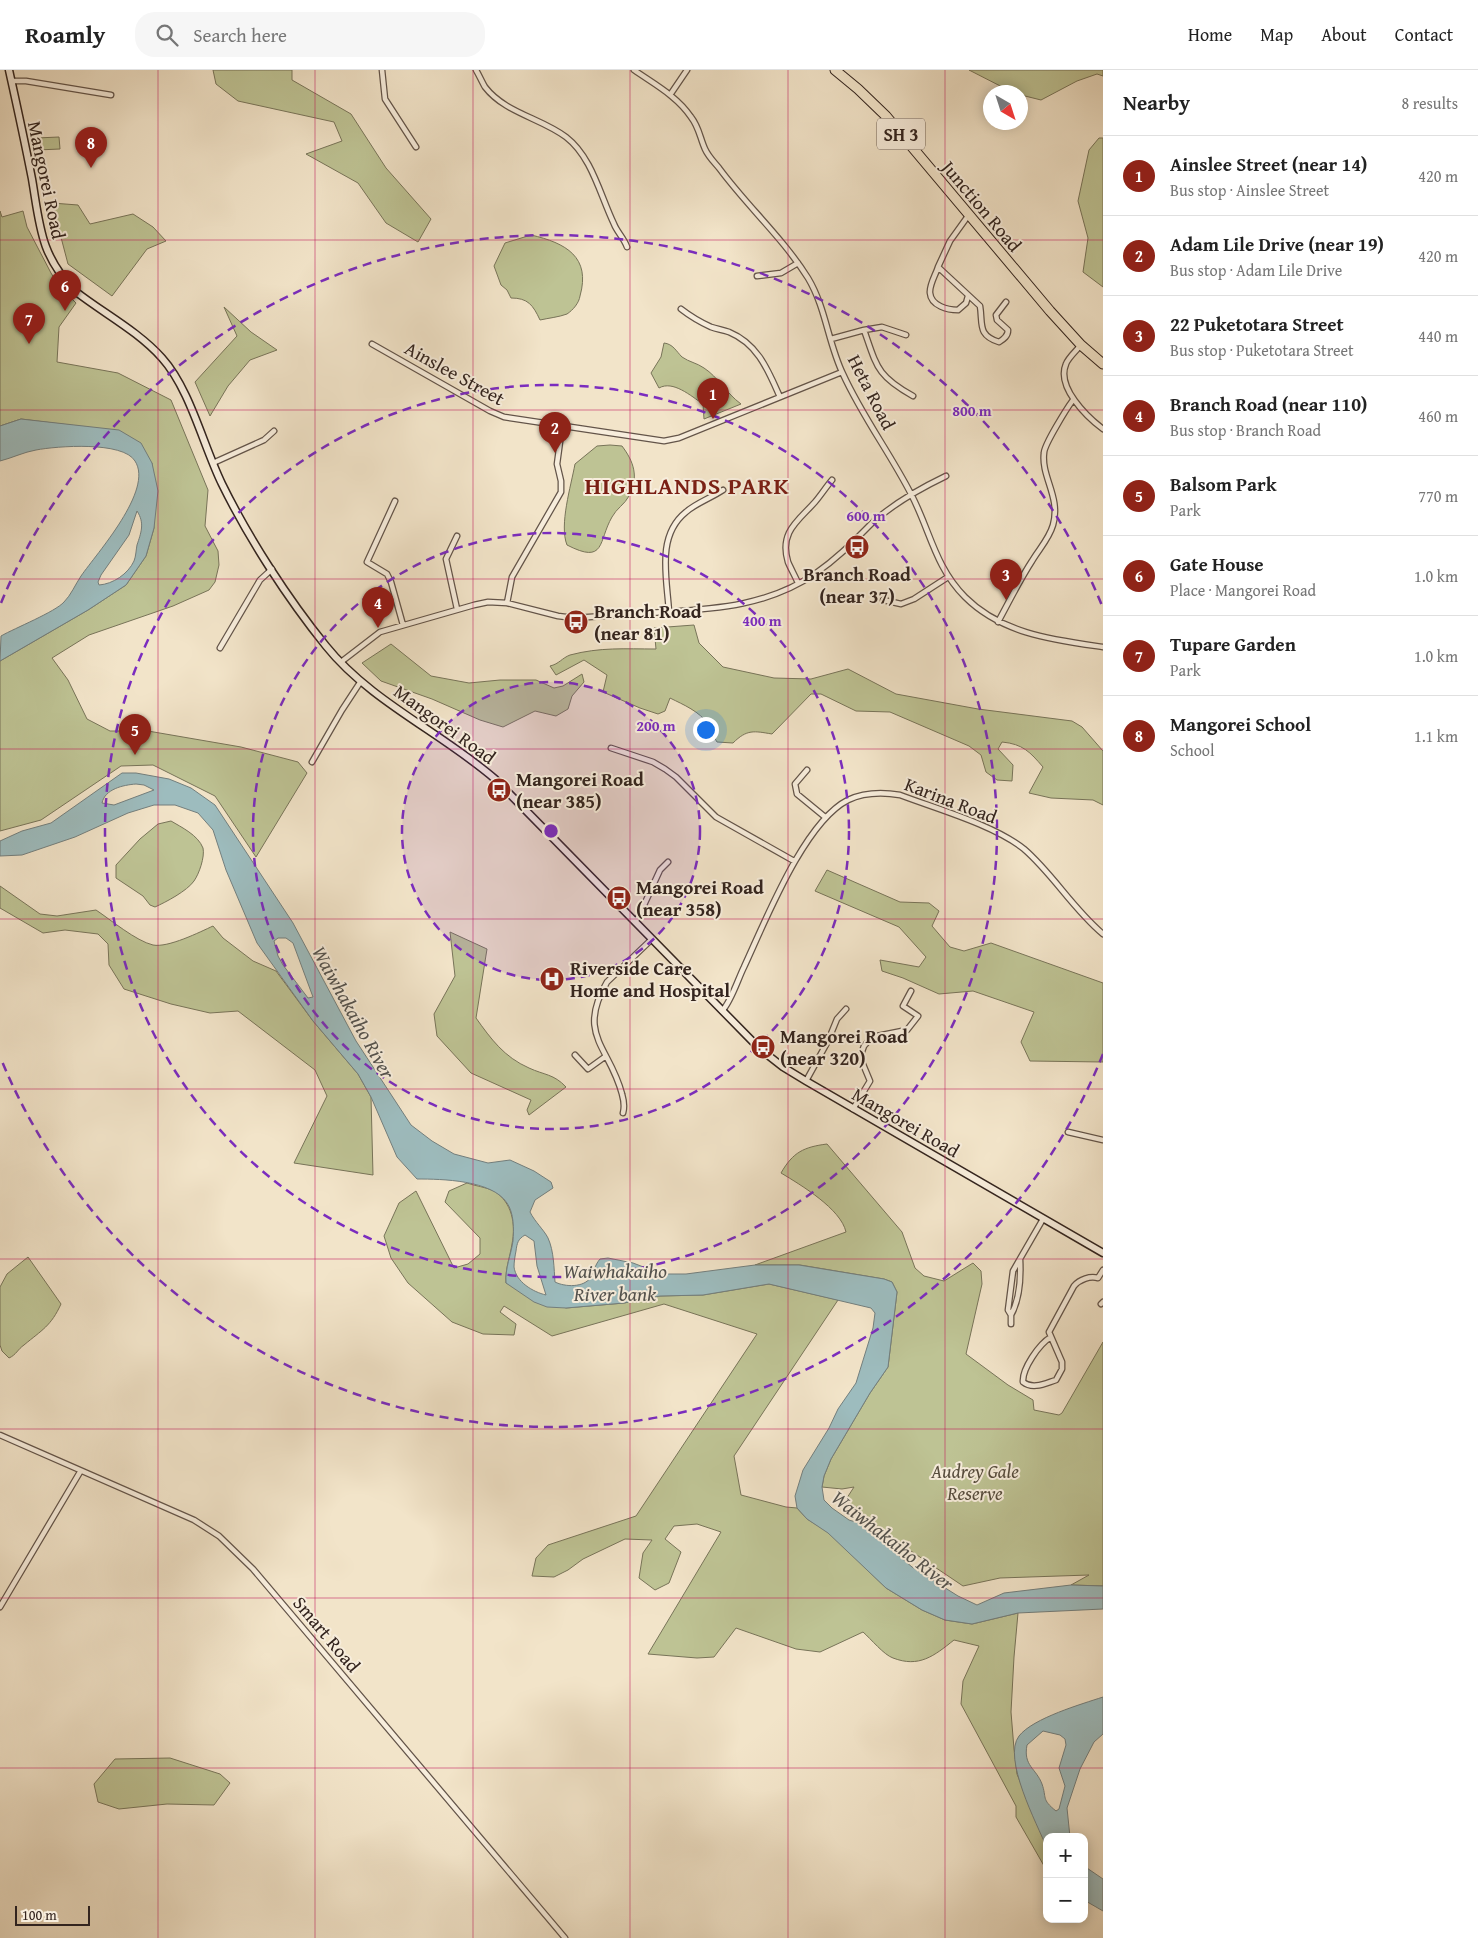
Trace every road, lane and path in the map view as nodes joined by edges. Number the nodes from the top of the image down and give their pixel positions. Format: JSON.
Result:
{"nodes":[{"id":1,"x":9,"y":70,"type":"edge"},
{"id":2,"x":382,"y":70,"type":"edge"},
{"id":3,"x":476,"y":70,"type":"edge"},
{"id":4,"x":634,"y":70,"type":"edge"},
{"id":5,"x":687,"y":70,"type":"edge"},
{"id":6,"x":835,"y":70,"type":"edge"},
{"id":7,"x":12,"y":81,"type":"junction"},
{"id":8,"x":111,"y":95,"type":"dead end"},
{"id":9,"x":670,"y":95,"type":"junction"},
{"id":10,"x":416,"y":147,"type":"dead end"},
{"id":11,"x":968,"y":216,"type":"junction"},
{"id":12,"x":627,"y":247,"type":"dead end"},
{"id":13,"x":798,"y":263,"type":"junction"},
{"id":14,"x":938,"y":267,"type":"junction"},
{"id":15,"x":757,"y":276,"type":"dead end"},
{"id":16,"x":968,"y":296,"type":"junction"},
{"id":17,"x":1006,"y":302,"type":"dead end"},
{"id":18,"x":681,"y":309,"type":"dead end"},
{"id":19,"x":864,"y":330,"type":"junction"},
{"id":20,"x":906,"y":335,"type":"dead end"},
{"id":21,"x":832,"y":339,"type":"junction"},
{"id":22,"x":372,"y":344,"type":"dead end"},
{"id":23,"x":1081,"y":345,"type":"junction"},
{"id":24,"x":1103,"y":364,"type":"edge"},
{"id":25,"x":842,"y":372,"type":"junction"},
{"id":26,"x":913,"y":396,"type":"dead end"},
{"id":27,"x":780,"y":397,"type":"junction"},
{"id":28,"x":1073,"y":400,"type":"junction"},
{"id":29,"x":562,"y":427,"type":"junction"},
{"id":30,"x":1103,"y":429,"type":"edge"},
{"id":31,"x":274,"y":430,"type":"dead end"},
{"id":32,"x":213,"y":463,"type":"junction"},
{"id":33,"x":946,"y":476,"type":"dead end"},
{"id":34,"x":832,"y":480,"type":"dead end"},
{"id":35,"x":723,"y":490,"type":"dead end"},
{"id":36,"x":911,"y":494,"type":"junction"},
{"id":37,"x":395,"y":502,"type":"dead end"},
{"id":38,"x":457,"y":536,"type":"dead end"},
{"id":39,"x":272,"y":569,"type":"junction"},
{"id":40,"x":948,"y":577,"type":"junction"},
{"id":41,"x":798,"y":583,"type":"junction"},
{"id":42,"x":884,"y":600,"type":"dead end"},
{"id":43,"x":508,"y":603,"type":"junction"},
{"id":44,"x":457,"y":609,"type":"junction"},
{"id":45,"x":669,"y":612,"type":"junction"},
{"id":46,"x":998,"y":622,"type":"junction"},
{"id":47,"x":403,"y":625,"type":"junction"},
{"id":48,"x":1103,"y":647,"type":"edge"},
{"id":49,"x":220,"y":648,"type":"dead end"},
{"id":50,"x":341,"y":662,"type":"junction"},
{"id":51,"x":361,"y":681,"type":"junction"},
{"id":52,"x":611,"y":748,"type":"dead end"},
{"id":53,"x":312,"y":762,"type":"dead end"},
{"id":54,"x":807,"y":770,"type":"dead end"},
{"id":55,"x":825,"y":817,"type":"junction"},
{"id":56,"x":794,"y":861,"type":"junction"},
{"id":57,"x":668,"y":862,"type":"dead end"},
{"id":58,"x":635,"y":921,"type":"junction"},
{"id":59,"x":1103,"y":934,"type":"edge"},
{"id":60,"x":652,"y":939,"type":"junction"},
{"id":61,"x":911,"y":991,"type":"dead end"},
{"id":62,"x":846,"y":1009,"type":"dead end"},
{"id":63,"x":722,"y":1011,"type":"junction"},
{"id":64,"x":575,"y":1055,"type":"dead end"},
{"id":65,"x":606,"y":1056,"type":"junction"},
{"id":66,"x":806,"y":1081,"type":"junction"},
{"id":67,"x":854,"y":1109,"type":"junction"},
{"id":68,"x":623,"y":1112,"type":"dead end"},
{"id":69,"x":1068,"y":1132,"type":"dead end"},
{"id":70,"x":1103,"y":1140,"type":"edge"},
{"id":71,"x":1044,"y":1219,"type":"junction"},
{"id":72,"x":1103,"y":1253,"type":"edge"},
{"id":73,"x":1020,"y":1259,"type":"junction"},
{"id":74,"x":1103,"y":1270,"type":"edge"},
{"id":75,"x":1098,"y":1278,"type":"junction"},
{"id":76,"x":1103,"y":1282,"type":"edge"},
{"id":77,"x":1011,"y":1315,"type":"junction"},
{"id":78,"x":1011,"y":1324,"type":"dead end"},
{"id":79,"x":1051,"y":1337,"type":"junction"},
{"id":80,"x":0,"y":1435,"type":"edge"},
{"id":81,"x":80,"y":1472,"type":"junction"},
{"id":82,"x":0,"y":1607,"type":"edge"},
{"id":83,"x":565,"y":1938,"type":"edge"}],
"edges":[{"from":1,"to":7,"type":"street","name":"Mangorei Road"},
{"from":2,"to":10,"type":"street"},
{"from":3,"to":12,"type":"street"},
{"from":4,"to":9,"type":"street","name":"Heta Road"},
{"from":5,"to":9,"type":"street"},
{"from":6,"to":11,"type":"highway","name":"Junction Road","number":"SH 3"},
{"from":7,"to":8,"type":"street"},
{"from":7,"to":32,"type":"street","name":"Mangorei Road"},
{"from":9,"to":13,"type":"street","name":"Heta Road"},
{"from":11,"to":14,"type":"street"},
{"from":11,"to":23,"type":"highway","name":"Junction Road","number":"SH 3"},
{"from":13,"to":15,"type":"street"},
{"from":13,"to":21,"type":"street","name":"Heta Road"},
{"from":14,"to":16,"type":"street"},
{"from":14,"to":16,"type":"street"},
{"from":16,"to":17,"type":"street"},
{"from":18,"to":27,"type":"street"},
{"from":19,"to":20,"type":"street"},
{"from":19,"to":21,"type":"street"},
{"from":19,"to":26,"type":"street"},
{"from":21,"to":25,"type":"street","name":"Heta Road"},
{"from":22,"to":29,"type":"street","name":"Ainslee Street"},
{"from":23,"to":24,"type":"highway","number":"SH 3"},
{"from":23,"to":28,"type":"street"},
{"from":25,"to":27,"type":"street","name":"Ainslee Street"},
{"from":25,"to":36,"type":"street","name":"Heta Road"},
{"from":27,"to":29,"type":"street","name":"Ainslee Street"},
{"from":28,"to":30,"type":"street"},
{"from":28,"to":46,"type":"street"},
{"from":29,"to":43,"type":"street"},
{"from":31,"to":32,"type":"street"},
{"from":32,"to":39,"type":"street","name":"Mangorei Road"},
{"from":33,"to":36,"type":"street"},
{"from":34,"to":41,"type":"street"},
{"from":35,"to":45,"type":"street"},
{"from":36,"to":40,"type":"street","name":"Heta Road"},
{"from":36,"to":41,"type":"street"},
{"from":37,"to":47,"type":"street"},
{"from":38,"to":44,"type":"street"},
{"from":39,"to":49,"type":"street"},
{"from":39,"to":50,"type":"street","name":"Mangorei Road"},
{"from":40,"to":42,"type":"street"},
{"from":40,"to":46,"type":"street","name":"Heta Road"},
{"from":41,"to":45,"type":"street"},
{"from":43,"to":44,"type":"street"},
{"from":43,"to":45,"type":"street"},
{"from":44,"to":47,"type":"street"},
{"from":46,"to":48,"type":"street","name":"Heta Road"},
{"from":47,"to":50,"type":"street"},
{"from":50,"to":51,"type":"street","name":"Mangorei Road"},
{"from":51,"to":53,"type":"street"},
{"from":51,"to":58,"type":"street","name":"Mangorei Road"},
{"from":52,"to":56,"type":"street"},
{"from":54,"to":55,"type":"street"},
{"from":55,"to":56,"type":"street","name":"Karina Road"},
{"from":55,"to":59,"type":"street","name":"Karina Road"},
{"from":56,"to":63,"type":"street","name":"Karina Road"},
{"from":57,"to":58,"type":"street"},
{"from":58,"to":60,"type":"street","name":"Mangorei Road"},
{"from":60,"to":63,"type":"street","name":"Mangorei Road"},
{"from":60,"to":65,"type":"street"},
{"from":61,"to":67,"type":"street"},
{"from":62,"to":66,"type":"street"},
{"from":63,"to":66,"type":"street","name":"Mangorei Road"},
{"from":64,"to":65,"type":"street"},
{"from":65,"to":68,"type":"street"},
{"from":66,"to":67,"type":"street","name":"Mangorei Road"},
{"from":67,"to":71,"type":"street","name":"Mangorei Road"},
{"from":69,"to":70,"type":"street"},
{"from":71,"to":72,"type":"street","name":"Mangorei Road"},
{"from":71,"to":73,"type":"street"},
{"from":73,"to":77,"type":"street"},
{"from":73,"to":77,"type":"street"},
{"from":74,"to":75,"type":"street"},
{"from":75,"to":76,"type":"street"},
{"from":75,"to":79,"type":"street"},
{"from":77,"to":78,"type":"street"},
{"from":79,"to":79,"type":"street"},
{"from":80,"to":81,"type":"street","name":"Smart Road"},
{"from":81,"to":82,"type":"street"},
{"from":81,"to":83,"type":"street","name":"Smart Road"}]}
